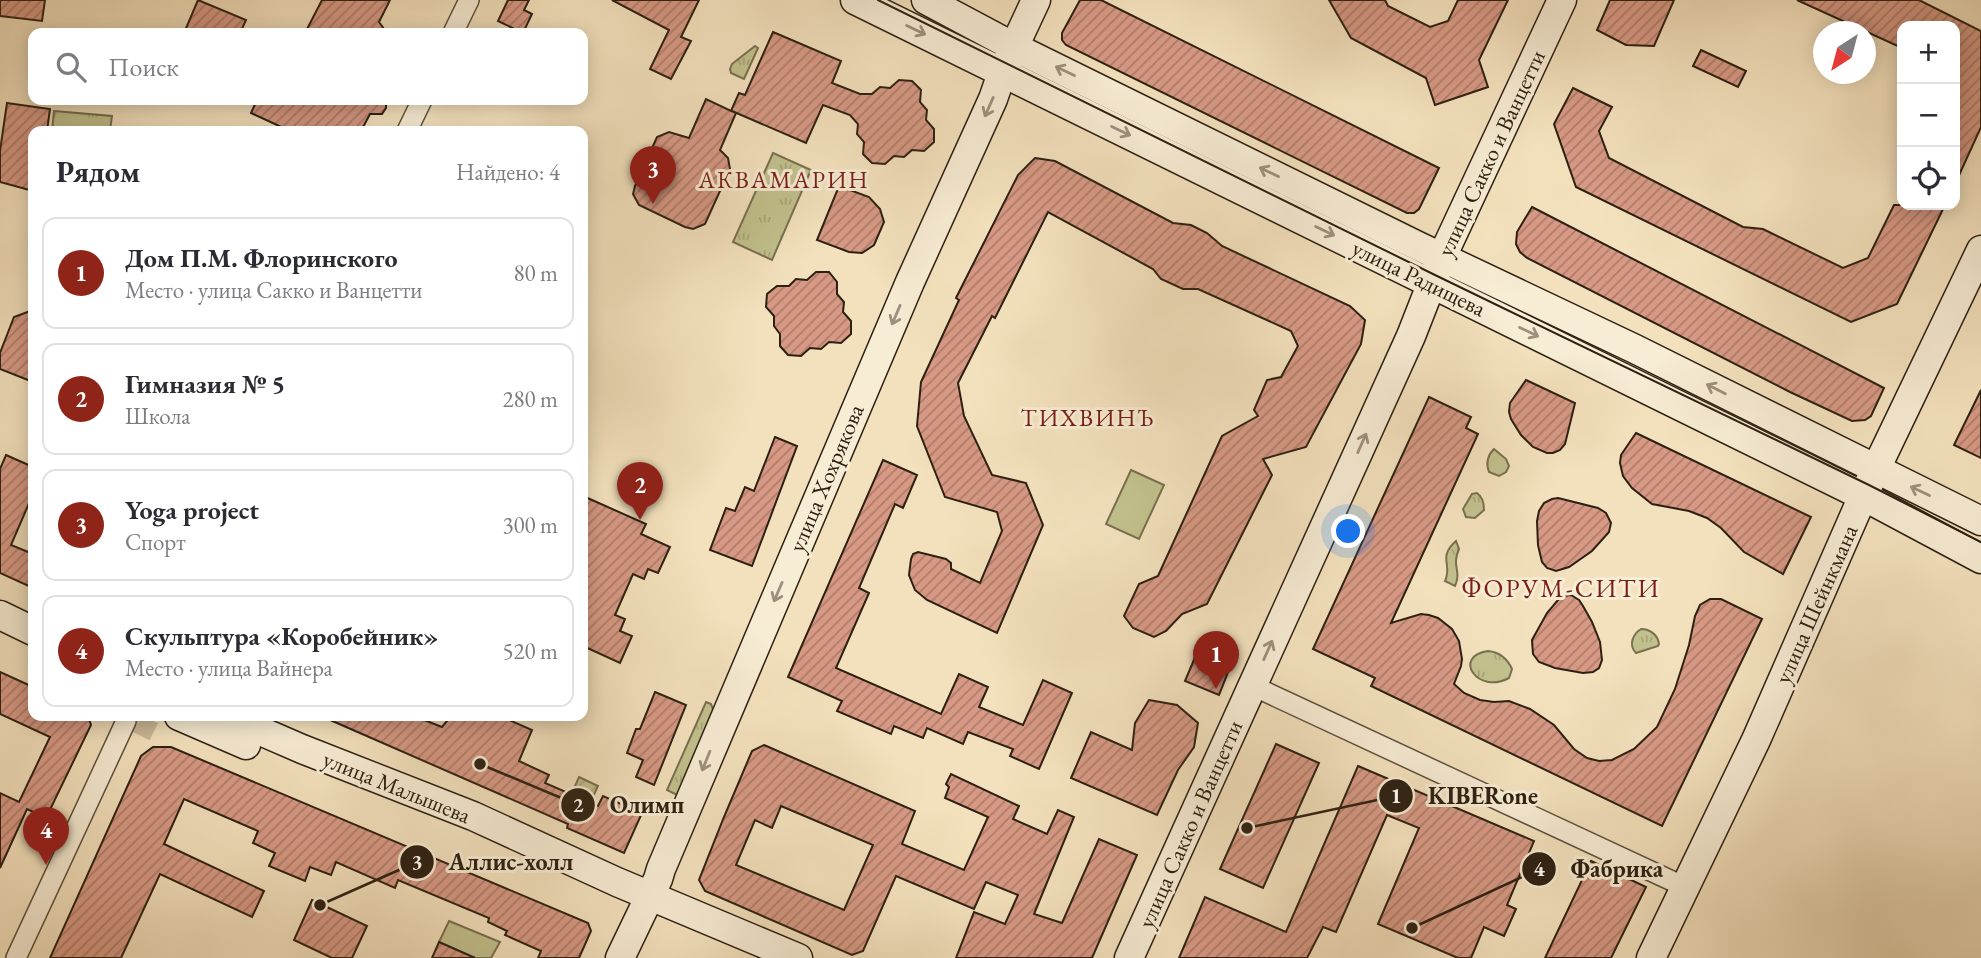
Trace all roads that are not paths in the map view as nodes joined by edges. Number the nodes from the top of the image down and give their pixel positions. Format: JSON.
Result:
{"nodes":[{"id":1,"x":469,"y":0,"type":"edge"},
{"id":2,"x":855,"y":0,"type":"edge"},
{"id":3,"x":926,"y":0,"type":"edge"},
{"id":4,"x":1036,"y":0,"type":"edge"},
{"id":5,"x":1562,"y":0,"type":"edge"},
{"id":6,"x":455,"y":28,"type":"edge"},
{"id":7,"x":1014,"y":47,"type":"junction"},
{"id":8,"x":1002,"y":73,"type":"junction"},
{"id":9,"x":420,"y":105,"type":"edge"},
{"id":10,"x":409,"y":126,"type":"edge"},
{"id":11,"x":1981,"y":250,"type":"edge"},
{"id":12,"x":1442,"y":257,"type":"junction"},
{"id":13,"x":1432,"y":285,"type":"junction"},
{"id":14,"x":1876,"y":469,"type":"junction"},
{"id":15,"x":1863,"y":496,"type":"junction"},
{"id":16,"x":1981,"y":521,"type":"edge"},
{"id":17,"x":1981,"y":559,"type":"edge"},
{"id":18,"x":0,"y":615,"type":"edge"},
{"id":19,"x":28,"y":629,"type":"edge"},
{"id":20,"x":0,"y":636,"type":"edge"},
{"id":21,"x":28,"y":649,"type":"edge"},
{"id":22,"x":1253,"y":685,"type":"junction"},
{"id":23,"x":126,"y":721,"type":"tunnel mouth"},
{"id":24,"x":191,"y":721,"type":"edge"},
{"id":25,"x":238,"y":721,"type":"edge"},
{"id":26,"x":1685,"y":887,"type":"junction"},
{"id":27,"x":646,"y":903,"type":"junction"},
{"id":28,"x":16,"y":958,"type":"edge"},
{"id":29,"x":620,"y":958,"type":"edge"},
{"id":30,"x":752,"y":958,"type":"edge"},
{"id":31,"x":798,"y":958,"type":"edge"},
{"id":32,"x":1129,"y":958,"type":"edge"},
{"id":33,"x":1651,"y":958,"type":"edge"}],
"edges":[{"from":1,"to":6,"type":"street"},
{"from":2,"to":8,"type":"street","name":"улица Радищева","one_way":true},
{"from":3,"to":7,"type":"street","name":"улица Радищева"},
{"from":4,"to":7,"type":"street","name":"улица Хохрякова"},
{"from":5,"to":12,"type":"street","name":"улица Сакко и Ванцетти"},
{"from":7,"to":8,"type":"street","name":"улица Хохрякова"},
{"from":12,"to":7,"type":"street","name":"улица Радищева","one_way":true},
{"from":8,"to":13,"type":"street","name":"улица Радищева","one_way":true},
{"from":8,"to":27,"type":"street","name":"улица Хохрякова","one_way":true},
{"from":9,"to":10,"type":"street"},
{"from":11,"to":14,"type":"street","name":"улица Шейнкмана"},
{"from":12,"to":13,"type":"street","name":"улица Сакко и Ванцетти"},
{"from":14,"to":12,"type":"street","name":"улица Радищева","one_way":true},
{"from":13,"to":15,"type":"street","name":"улица Радищева","one_way":true},
{"from":22,"to":13,"type":"street","name":"улица Сакко и Ванцетти","one_way":true},
{"from":14,"to":15,"type":"street","name":"улица Шейнкмана"},
{"from":16,"to":14,"type":"street","name":"улица Радищева","one_way":true},
{"from":15,"to":17,"type":"street","name":"улица Радищева"},
{"from":15,"to":26,"type":"street","name":"улица Шейнкмана"},
{"from":18,"to":19,"type":"street"},
{"from":20,"to":21,"type":"street"},
{"from":22,"to":26,"type":"street"},
{"from":22,"to":32,"type":"street","name":"улица Сакко и Ванцетти"},
{"from":23,"to":28,"type":"street"},
{"from":24,"to":27,"type":"street","name":"улица Малышева"},
{"from":25,"to":27,"type":"street","name":"улица Малышева"},
{"from":26,"to":33,"type":"street","name":"улица Шейнкмана"},
{"from":27,"to":29,"type":"street","name":"улица Хохрякова"},
{"from":27,"to":30,"type":"street","name":"улица Малышева"},
{"from":27,"to":31,"type":"street","name":"улица Малышева"}]}
